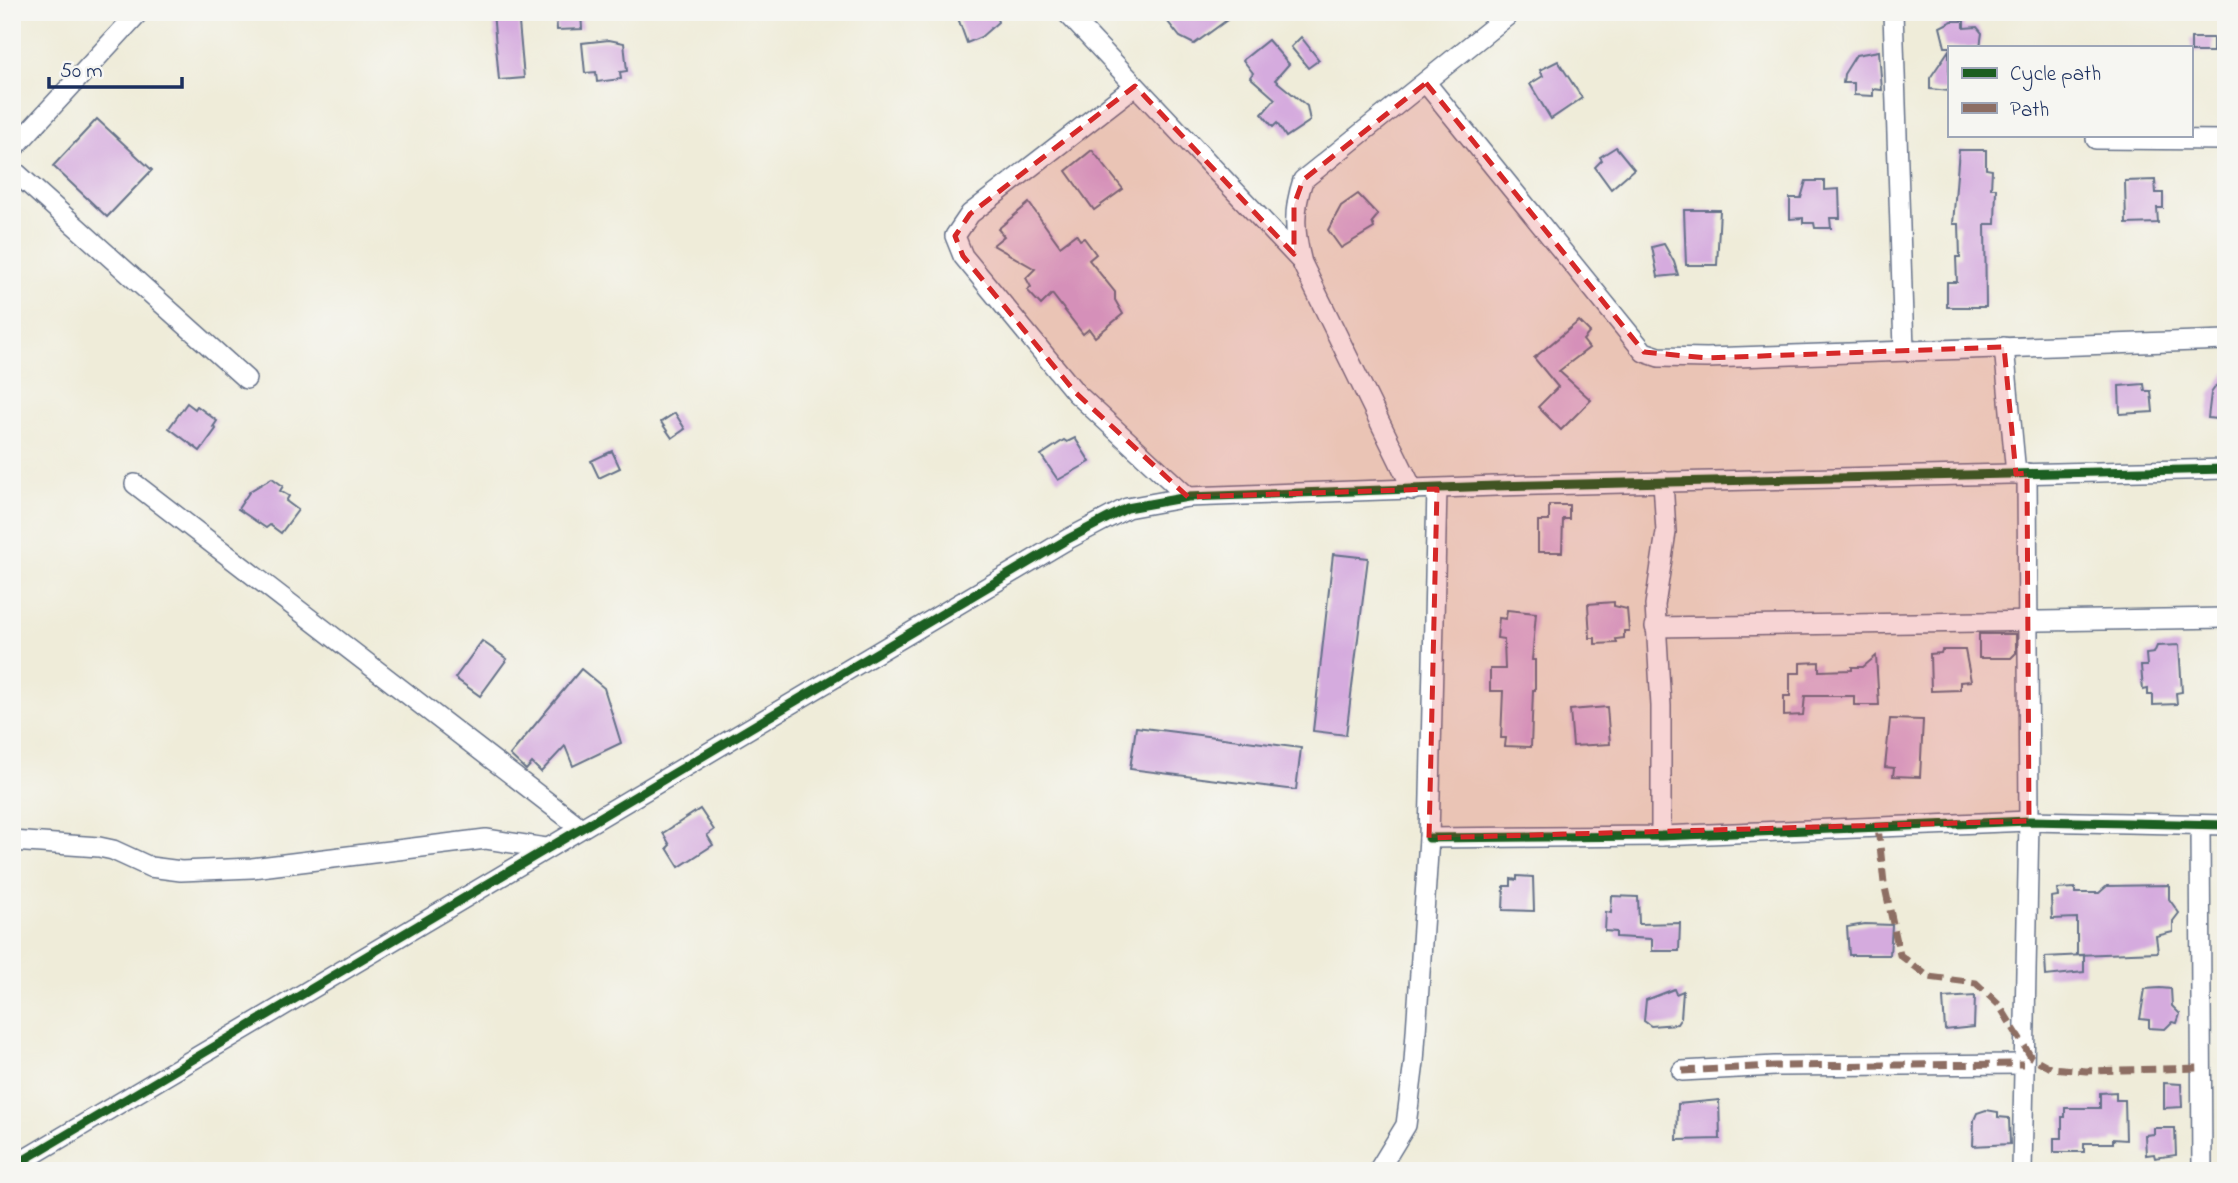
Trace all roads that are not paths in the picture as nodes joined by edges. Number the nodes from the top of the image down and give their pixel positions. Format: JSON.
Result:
{"nodes":[{"id":1,"x":1066,"y":12,"type":"edge"},
{"id":2,"x":1512,"y":12,"type":"edge"},
{"id":3,"x":1892,"y":12,"type":"edge"},
{"id":4,"x":130,"y":15,"type":"edge"},
{"id":5,"x":1426,"y":83,"type":"junction"},
{"id":6,"x":1136,"y":86,"type":"junction"},
{"id":7,"x":2096,"y":139,"type":"dead end"},
{"id":8,"x":2226,"y":140,"type":"edge"},
{"id":9,"x":12,"y":150,"type":"edge"},
{"id":10,"x":12,"y":169,"type":"edge"},
{"id":11,"x":1302,"y":263,"type":"junction"},
{"id":12,"x":2226,"y":340,"type":"edge"},
{"id":13,"x":2004,"y":347,"type":"junction"},
{"id":14,"x":1904,"y":349,"type":"junction"},
{"id":15,"x":246,"y":379,"type":"dead end"},
{"id":16,"x":2226,"y":469,"type":"edge"},
{"id":17,"x":2022,"y":474,"type":"junction"},
{"id":18,"x":1663,"y":481,"type":"junction"},
{"id":19,"x":135,"y":484,"type":"dead end"},
{"id":20,"x":1437,"y":489,"type":"junction"},
{"id":21,"x":1413,"y":490,"type":"junction"},
{"id":22,"x":1188,"y":497,"type":"junction"},
{"id":23,"x":2226,"y":618,"type":"edge"},
{"id":24,"x":2026,"y":621,"type":"junction"},
{"id":25,"x":1654,"y":628,"type":"junction"},
{"id":26,"x":2029,"y":821,"type":"junction"},
{"id":27,"x":2226,"y":825,"type":"edge"},
{"id":28,"x":2200,"y":826,"type":"junction"},
{"id":29,"x":581,"y":828,"type":"junction"},
{"id":30,"x":1661,"y":836,"type":"junction"},
{"id":31,"x":1429,"y":838,"type":"junction"},
{"id":32,"x":12,"y":841,"type":"edge"},
{"id":33,"x":547,"y":848,"type":"junction"},
{"id":34,"x":2024,"y":1064,"type":"junction"},
{"id":35,"x":1682,"y":1071,"type":"dead end"},
{"id":36,"x":12,"y":1167,"type":"edge"},
{"id":37,"x":1378,"y":1171,"type":"edge"},
{"id":38,"x":2022,"y":1171,"type":"edge"},
{"id":39,"x":2202,"y":1171,"type":"edge"}],
"edges":[{"from":1,"to":6,"type":"street"},
{"from":2,"to":5,"type":"street"},
{"from":3,"to":14,"type":"street"},
{"from":4,"to":9,"type":"street"},
{"from":5,"to":11,"type":"street"},
{"from":5,"to":14,"type":"street"},
{"from":6,"to":11,"type":"street"},
{"from":6,"to":22,"type":"street"},
{"from":7,"to":8,"type":"street"},
{"from":10,"to":15,"type":"street"},
{"from":11,"to":21,"type":"street"},
{"from":12,"to":13,"type":"street"},
{"from":13,"to":14,"type":"street"},
{"from":13,"to":17,"type":"street"},
{"from":16,"to":17,"type":"street"},
{"from":17,"to":18,"type":"street"},
{"from":17,"to":24,"type":"street"},
{"from":18,"to":20,"type":"street"},
{"from":18,"to":25,"type":"street"},
{"from":19,"to":29,"type":"street"},
{"from":20,"to":21,"type":"street"},
{"from":20,"to":31,"type":"street"},
{"from":21,"to":22,"type":"street"},
{"from":22,"to":29,"type":"street"},
{"from":23,"to":24,"type":"street"},
{"from":24,"to":25,"type":"street"},
{"from":24,"to":26,"type":"street"},
{"from":25,"to":30,"type":"street"},
{"from":26,"to":28,"type":"street"},
{"from":26,"to":30,"type":"street"},
{"from":26,"to":34,"type":"street"},
{"from":27,"to":28,"type":"street"},
{"from":28,"to":39,"type":"street"},
{"from":29,"to":33,"type":"street"},
{"from":30,"to":31,"type":"street"},
{"from":31,"to":37,"type":"street"},
{"from":32,"to":33,"type":"street"},
{"from":33,"to":36,"type":"street"},
{"from":34,"to":35,"type":"street"},
{"from":34,"to":38,"type":"street"}]}
